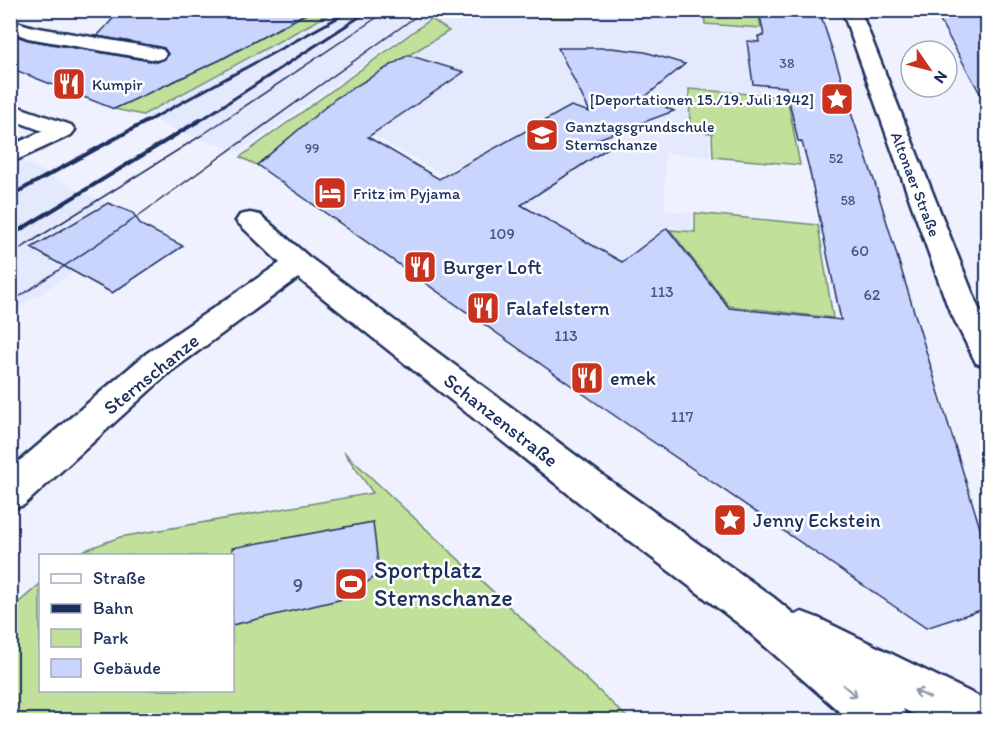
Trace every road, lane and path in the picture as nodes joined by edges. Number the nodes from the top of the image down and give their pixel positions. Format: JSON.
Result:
{"nodes":[{"id":1,"x":851,"y":10,"type":"edge"},
{"id":2,"x":44,"y":18,"type":"dead end"},
{"id":3,"x":20,"y":28,"type":"edge"},
{"id":4,"x":10,"y":47,"type":"edge"},
{"id":5,"x":156,"y":54,"type":"dead end"},
{"id":6,"x":10,"y":111,"type":"edge"},
{"id":7,"x":10,"y":156,"type":"edge"},
{"id":8,"x":250,"y":221,"type":"dead end"},
{"id":9,"x":299,"y":264,"type":"junction"},
{"id":10,"x":987,"y":355,"type":"edge"},
{"id":11,"x":10,"y":493,"type":"edge"},
{"id":12,"x":758,"y":612,"type":"junction"},
{"id":13,"x":884,"y":720,"type":"edge"},
{"id":14,"x":975,"y":720,"type":"edge"}],
"edges":[{"from":1,"to":10,"type":"street","name":"Altonaer Straße"},
{"from":2,"to":3,"type":"street"},
{"from":3,"to":4,"type":"street"},
{"from":3,"to":5,"type":"street"},
{"from":6,"to":7,"type":"street"},
{"from":8,"to":9,"type":"street","name":"Schanzenstraße"},
{"from":9,"to":11,"type":"street","name":"Sternschanze"},
{"from":9,"to":12,"type":"street","name":"Schanzenstraße"},
{"from":12,"to":13,"type":"street","name":"Schanzenstraße","one_way":true},
{"from":14,"to":12,"type":"street","name":"Schanzenstraße","one_way":true}]}
